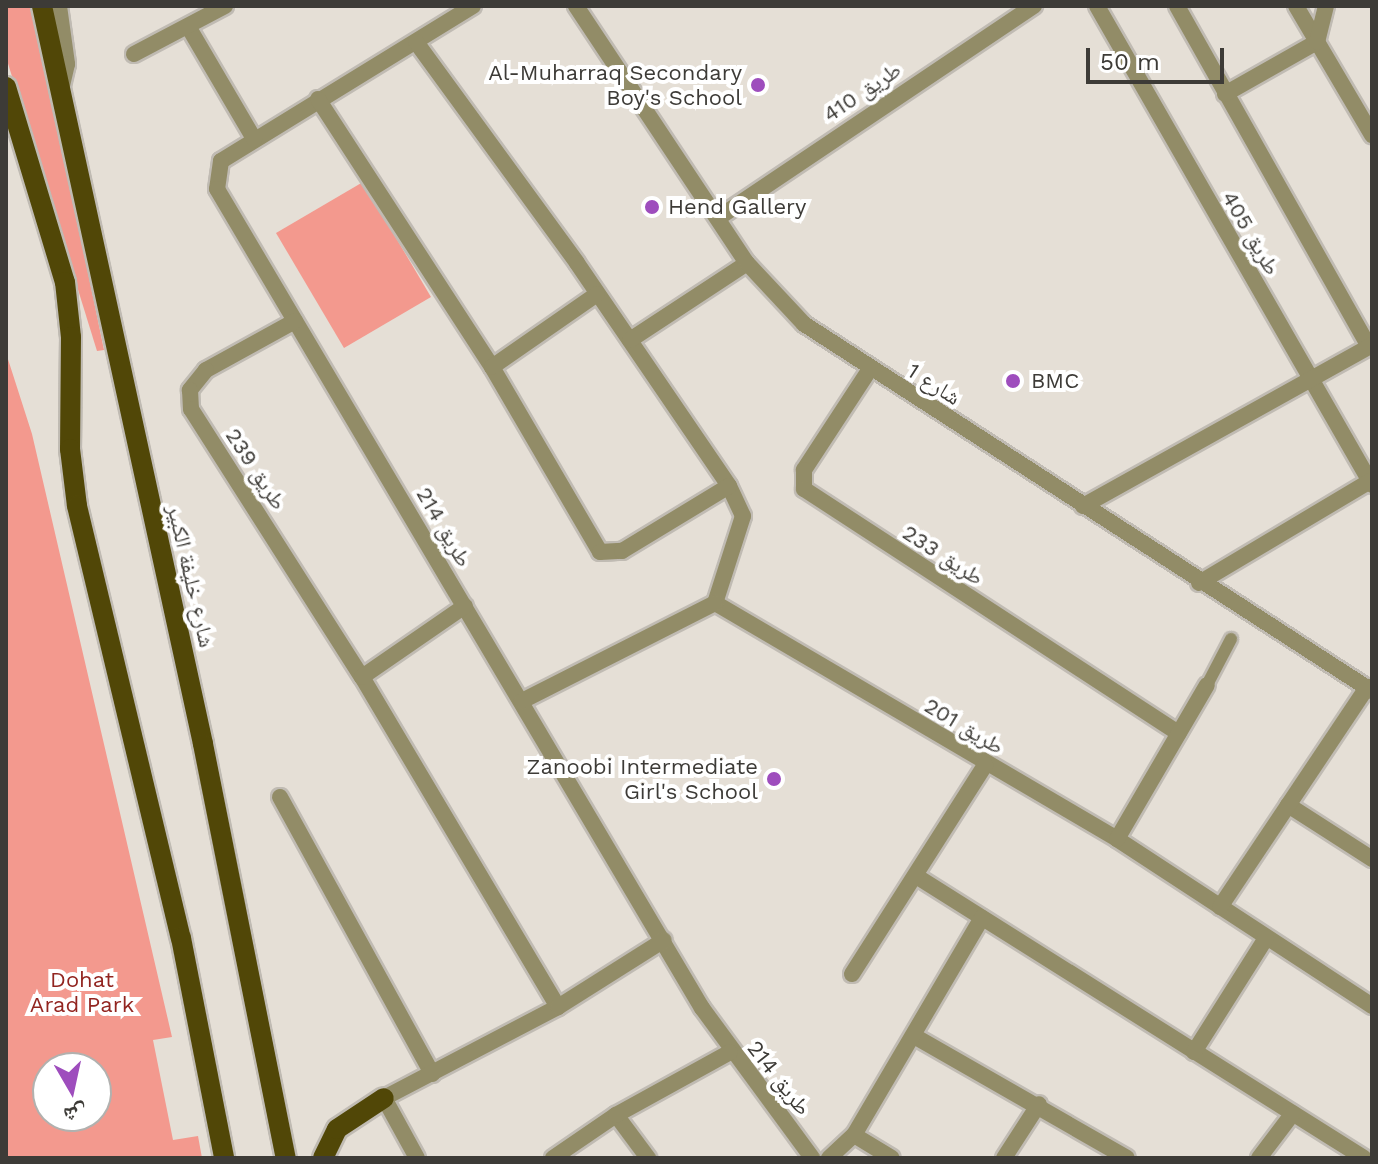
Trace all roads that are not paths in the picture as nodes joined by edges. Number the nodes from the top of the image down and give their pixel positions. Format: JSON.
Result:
{"nodes":[{"id":1,"x":42,"y":6,"type":"edge"},
{"id":2,"x":59,"y":6,"type":"edge"},
{"id":3,"x":225,"y":6,"type":"edge"},
{"id":4,"x":473,"y":6,"type":"edge"},
{"id":5,"x":576,"y":6,"type":"edge"},
{"id":6,"x":1034,"y":6,"type":"edge"},
{"id":7,"x":1097,"y":6,"type":"edge"},
{"id":8,"x":1177,"y":6,"type":"edge"},
{"id":9,"x":1296,"y":6,"type":"edge"},
{"id":10,"x":1326,"y":6,"type":"edge"},
{"id":11,"x":189,"y":28,"type":"junction"},
{"id":12,"x":416,"y":42,"type":"junction"},
{"id":13,"x":1317,"y":42,"type":"junction"},
{"id":14,"x":134,"y":54,"type":"dead end"},
{"id":15,"x":6,"y":87,"type":"edge"},
{"id":16,"x":1225,"y":94,"type":"junction"},
{"id":17,"x":58,"y":95,"type":"junction"},
{"id":18,"x":318,"y":99,"type":"junction"},
{"id":19,"x":1372,"y":135,"type":"edge"},
{"id":20,"x":254,"y":139,"type":"junction"},
{"id":21,"x":718,"y":218,"type":"junction"},
{"id":22,"x":747,"y":263,"type":"junction"},
{"id":23,"x":597,"y":294,"type":"junction"},
{"id":24,"x":295,"y":321,"type":"junction"},
{"id":25,"x":630,"y":340,"type":"junction"},
{"id":26,"x":1370,"y":346,"type":"edge"},
{"id":27,"x":492,"y":367,"type":"junction"},
{"id":28,"x":870,"y":369,"type":"junction"},
{"id":29,"x":1311,"y":382,"type":"junction"},
{"id":30,"x":1371,"y":483,"type":"edge"},
{"id":31,"x":729,"y":486,"type":"junction"},
{"id":32,"x":1083,"y":506,"type":"junction"},
{"id":33,"x":1199,"y":583,"type":"junction"},
{"id":34,"x":715,"y":603,"type":"junction"},
{"id":35,"x":465,"y":606,"type":"junction"},
{"id":36,"x":1231,"y":639,"type":"dead end"},
{"id":37,"x":362,"y":677,"type":"junction"},
{"id":38,"x":1207,"y":685,"type":"joint"},
{"id":39,"x":1369,"y":689,"type":"edge"},
{"id":40,"x":522,"y":701,"type":"junction"},
{"id":41,"x":1178,"y":733,"type":"junction"},
{"id":42,"x":985,"y":765,"type":"junction"},
{"id":43,"x":280,"y":797,"type":"dead end"},
{"id":44,"x":1288,"y":805,"type":"junction"},
{"id":45,"x":1117,"y":839,"type":"junction"},
{"id":46,"x":1372,"y":859,"type":"edge"},
{"id":47,"x":916,"y":876,"type":"junction"},
{"id":48,"x":1220,"y":907,"type":"junction"},
{"id":49,"x":982,"y":918,"type":"junction"},
{"id":50,"x":1266,"y":938,"type":"junction"},
{"id":51,"x":664,"y":940,"type":"junction"},
{"id":52,"x":852,"y":974,"type":"dead end"},
{"id":53,"x":1372,"y":1006,"type":"edge"},
{"id":54,"x":558,"y":1007,"type":"junction"},
{"id":55,"x":914,"y":1036,"type":"junction"},
{"id":56,"x":730,"y":1052,"type":"junction"},
{"id":57,"x":1194,"y":1052,"type":"junction"},
{"id":58,"x":432,"y":1074,"type":"junction"},
{"id":59,"x":384,"y":1098,"type":"junction"},
{"id":60,"x":1039,"y":1104,"type":"junction"},
{"id":61,"x":1293,"y":1113,"type":"junction"},
{"id":62,"x":616,"y":1115,"type":"junction"},
{"id":63,"x":854,"y":1135,"type":"junction"},
{"id":64,"x":224,"y":1158,"type":"edge"},
{"id":65,"x":286,"y":1158,"type":"edge"},
{"id":66,"x":323,"y":1158,"type":"edge"},
{"id":67,"x":417,"y":1158,"type":"edge"},
{"id":68,"x":553,"y":1158,"type":"edge"},
{"id":69,"x":648,"y":1158,"type":"edge"},
{"id":70,"x":812,"y":1158,"type":"edge"},
{"id":71,"x":829,"y":1158,"type":"edge"},
{"id":72,"x":892,"y":1158,"type":"edge"},
{"id":73,"x":1004,"y":1158,"type":"edge"},
{"id":74,"x":1127,"y":1158,"type":"edge"},
{"id":75,"x":1259,"y":1158,"type":"edge"},
{"id":76,"x":1364,"y":1158,"type":"edge"}],
"edges":[{"from":1,"to":17,"type":"main road","name":"شارع خليفة الكبير"},
{"from":2,"to":17,"type":"street"},
{"from":3,"to":11,"type":"street"},
{"from":4,"to":12,"type":"street","name":"طريق 214"},
{"from":5,"to":21,"type":"street","name":"شارع 1"},
{"from":6,"to":21,"type":"street","name":"طريق 410"},
{"from":7,"to":29,"type":"street","name":"طريق 405"},
{"from":8,"to":16,"type":"street"},
{"from":9,"to":13,"type":"street"},
{"from":10,"to":13,"type":"street"},
{"from":11,"to":14,"type":"street"},
{"from":11,"to":20,"type":"street"},
{"from":12,"to":18,"type":"street","name":"طريق 214"},
{"from":12,"to":23,"type":"street"},
{"from":13,"to":16,"type":"street"},
{"from":13,"to":19,"type":"street"},
{"from":15,"to":64,"type":"main road"},
{"from":16,"to":26,"type":"street"},
{"from":17,"to":65,"type":"main road","name":"شارع خليفة الكبير"},
{"from":18,"to":20,"type":"street","name":"طريق 214"},
{"from":18,"to":27,"type":"street"},
{"from":20,"to":24,"type":"street","name":"طريق 214"},
{"from":21,"to":22,"type":"street","name":"شارع 1"},
{"from":22,"to":25,"type":"street"},
{"from":22,"to":28,"type":"street","name":"شارع 1"},
{"from":23,"to":25,"type":"street"},
{"from":23,"to":27,"type":"street"},
{"from":24,"to":35,"type":"street","name":"طريق 214"},
{"from":24,"to":37,"type":"street","name":"طريق 239"},
{"from":25,"to":31,"type":"street"},
{"from":26,"to":29,"type":"street"},
{"from":27,"to":31,"type":"street"},
{"from":28,"to":32,"type":"street","name":"شارع 1"},
{"from":28,"to":41,"type":"street","name":"طريق 233"},
{"from":29,"to":30,"type":"street","name":"طريق 405"},
{"from":29,"to":32,"type":"street"},
{"from":30,"to":33,"type":"street","name":"طريق 405"},
{"from":31,"to":34,"type":"street"},
{"from":32,"to":33,"type":"street","name":"شارع 1"},
{"from":33,"to":39,"type":"street","name":"شارع 1"},
{"from":34,"to":40,"type":"street"},
{"from":34,"to":42,"type":"street","name":"طريق 201"},
{"from":35,"to":37,"type":"street"},
{"from":35,"to":40,"type":"street","name":"طريق 214"},
{"from":36,"to":38,"type":"street"},
{"from":37,"to":54,"type":"street","name":"طريق 239"},
{"from":38,"to":41,"type":"street"},
{"from":39,"to":44,"type":"street"},
{"from":40,"to":51,"type":"street","name":"طريق 214"},
{"from":41,"to":45,"type":"street"},
{"from":42,"to":45,"type":"street","name":"طريق 201"},
{"from":42,"to":47,"type":"street"},
{"from":43,"to":58,"type":"street"},
{"from":44,"to":46,"type":"street"},
{"from":44,"to":48,"type":"street"},
{"from":45,"to":48,"type":"street","name":"طريق 201"},
{"from":47,"to":49,"type":"street"},
{"from":47,"to":52,"type":"street"},
{"from":48,"to":50,"type":"street","name":"طريق 201"},
{"from":49,"to":55,"type":"street"},
{"from":49,"to":57,"type":"street"},
{"from":50,"to":53,"type":"street","name":"طريق 201"},
{"from":50,"to":57,"type":"street"},
{"from":51,"to":54,"type":"street"},
{"from":51,"to":56,"type":"street","name":"طريق 214"},
{"from":54,"to":58,"type":"street"},
{"from":55,"to":60,"type":"street"},
{"from":55,"to":63,"type":"street"},
{"from":56,"to":62,"type":"street"},
{"from":56,"to":70,"type":"street","name":"طريق 214"},
{"from":57,"to":61,"type":"street"},
{"from":58,"to":59,"type":"street"},
{"from":59,"to":66,"type":"main road"},
{"from":59,"to":67,"type":"street"},
{"from":60,"to":73,"type":"street"},
{"from":60,"to":74,"type":"street"},
{"from":61,"to":75,"type":"street"},
{"from":61,"to":76,"type":"street"},
{"from":62,"to":68,"type":"street"},
{"from":62,"to":69,"type":"street"},
{"from":63,"to":71,"type":"street"},
{"from":63,"to":72,"type":"street"}]}
